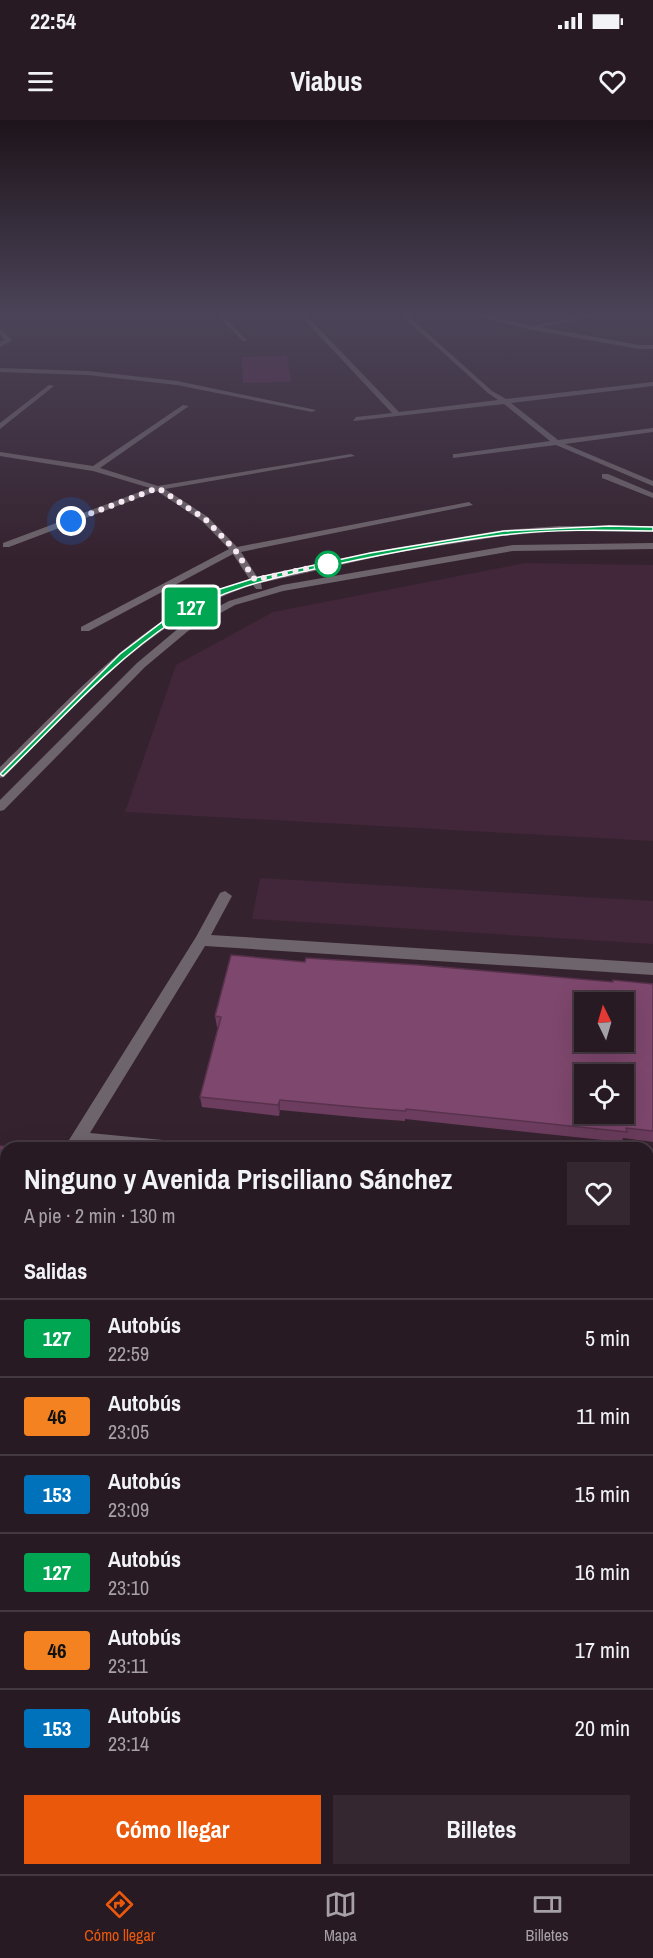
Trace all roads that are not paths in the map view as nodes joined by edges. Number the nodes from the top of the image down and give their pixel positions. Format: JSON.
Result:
{"nodes":[{"id":1,"x":40,"y":395,"type":"edge"},
{"id":2,"x":236,"y":395,"type":"edge"},
{"id":3,"x":379,"y":395,"type":"edge"},
{"id":4,"x":490,"y":395,"type":"edge"},
{"id":5,"x":495,"y":395,"type":"edge"},
{"id":6,"x":564,"y":395,"type":"edge"},
{"id":7,"x":506,"y":402,"type":"junction"},
{"id":8,"x":492,"y":404,"type":"junction"},
{"id":9,"x":185,"y":406,"type":"dead end"},
{"id":10,"x":312,"y":410,"type":"dead end"},
{"id":11,"x":500,"y":411,"type":"dead end"},
{"id":12,"x":397,"y":414,"type":"junction"},
{"id":13,"x":356,"y":419,"type":"dead end"},
{"id":14,"x":0,"y":427,"type":"edge"},
{"id":15,"x":653,"y":430,"type":"edge"},
{"id":16,"x":534,"y":438,"type":"dead end"},
{"id":17,"x":556,"y":443,"type":"junction"},
{"id":18,"x":543,"y":445,"type":"junction"},
{"id":19,"x":0,"y":454,"type":"edge"},
{"id":20,"x":557,"y":454,"type":"dead end"},
{"id":21,"x":16,"y":456,"type":"junction"},
{"id":22,"x":351,"y":456,"type":"dead end"},
{"id":23,"x":456,"y":456,"type":"dead end"},
{"id":24,"x":0,"y":461,"type":"edge"},
{"id":25,"x":94,"y":469,"type":"junction"},
{"id":26,"x":594,"y":471,"type":"dead end"},
{"id":27,"x":653,"y":486,"type":"edge"},
{"id":28,"x":158,"y":488,"type":"junction"},
{"id":29,"x":642,"y":492,"type":"junction"},
{"id":30,"x":653,"y":496,"type":"edge"},
{"id":31,"x":469,"y":505,"type":"dead end"},
{"id":32,"x":653,"y":529,"type":"edge"},
{"id":33,"x":6,"y":545,"type":"dead end"},
{"id":34,"x":653,"y":546,"type":"edge"},
{"id":35,"x":235,"y":550,"type":"junction"},
{"id":36,"x":255,"y":580,"type":"junction"},
{"id":37,"x":262,"y":593,"type":"junction"},
{"id":38,"x":85,"y":629,"type":"dead end"},
{"id":39,"x":0,"y":774,"type":"edge"},
{"id":40,"x":0,"y":807,"type":"edge"},
{"id":41,"x":225,"y":896,"type":"dead end"},
{"id":42,"x":201,"y":940,"type":"junction"},
{"id":43,"x":653,"y":969,"type":"edge"},
{"id":44,"x":75,"y":1142,"type":"edge"}],
"edges":[{"from":1,"to":14,"type":"street"},
{"from":2,"to":10,"type":"street"},
{"from":3,"to":12,"type":"street"},
{"from":4,"to":8,"type":"street"},
{"from":5,"to":7,"type":"street"},
{"from":6,"to":7,"type":"street"},
{"from":7,"to":8,"type":"street"},
{"from":7,"to":17,"type":"street"},
{"from":8,"to":11,"type":"street"},
{"from":8,"to":12,"type":"street"},
{"from":9,"to":25,"type":"street"},
{"from":12,"to":13,"type":"street"},
{"from":15,"to":17,"type":"street"},
{"from":16,"to":18,"type":"street"},
{"from":17,"to":18,"type":"street"},
{"from":17,"to":27,"type":"street"},
{"from":18,"to":20,"type":"street"},
{"from":18,"to":23,"type":"street"},
{"from":19,"to":21,"type":"street"},
{"from":21,"to":24,"type":"street"},
{"from":21,"to":25,"type":"street"},
{"from":22,"to":28,"type":"street"},
{"from":25,"to":28,"type":"street"},
{"from":26,"to":29,"type":"street"},
{"from":27,"to":29,"type":"street"},
{"from":28,"to":33,"type":"street"},
{"from":28,"to":35,"type":"street"},
{"from":29,"to":30,"type":"street"},
{"from":31,"to":35,"type":"street"},
{"from":32,"to":36,"type":"street"},
{"from":34,"to":37,"type":"street"},
{"from":35,"to":36,"type":"street"},
{"from":35,"to":38,"type":"street"},
{"from":36,"to":37,"type":"street"},
{"from":36,"to":39,"type":"street"},
{"from":37,"to":40,"type":"street"},
{"from":41,"to":42,"type":"street"},
{"from":42,"to":43,"type":"street"},
{"from":42,"to":44,"type":"street"}]}
